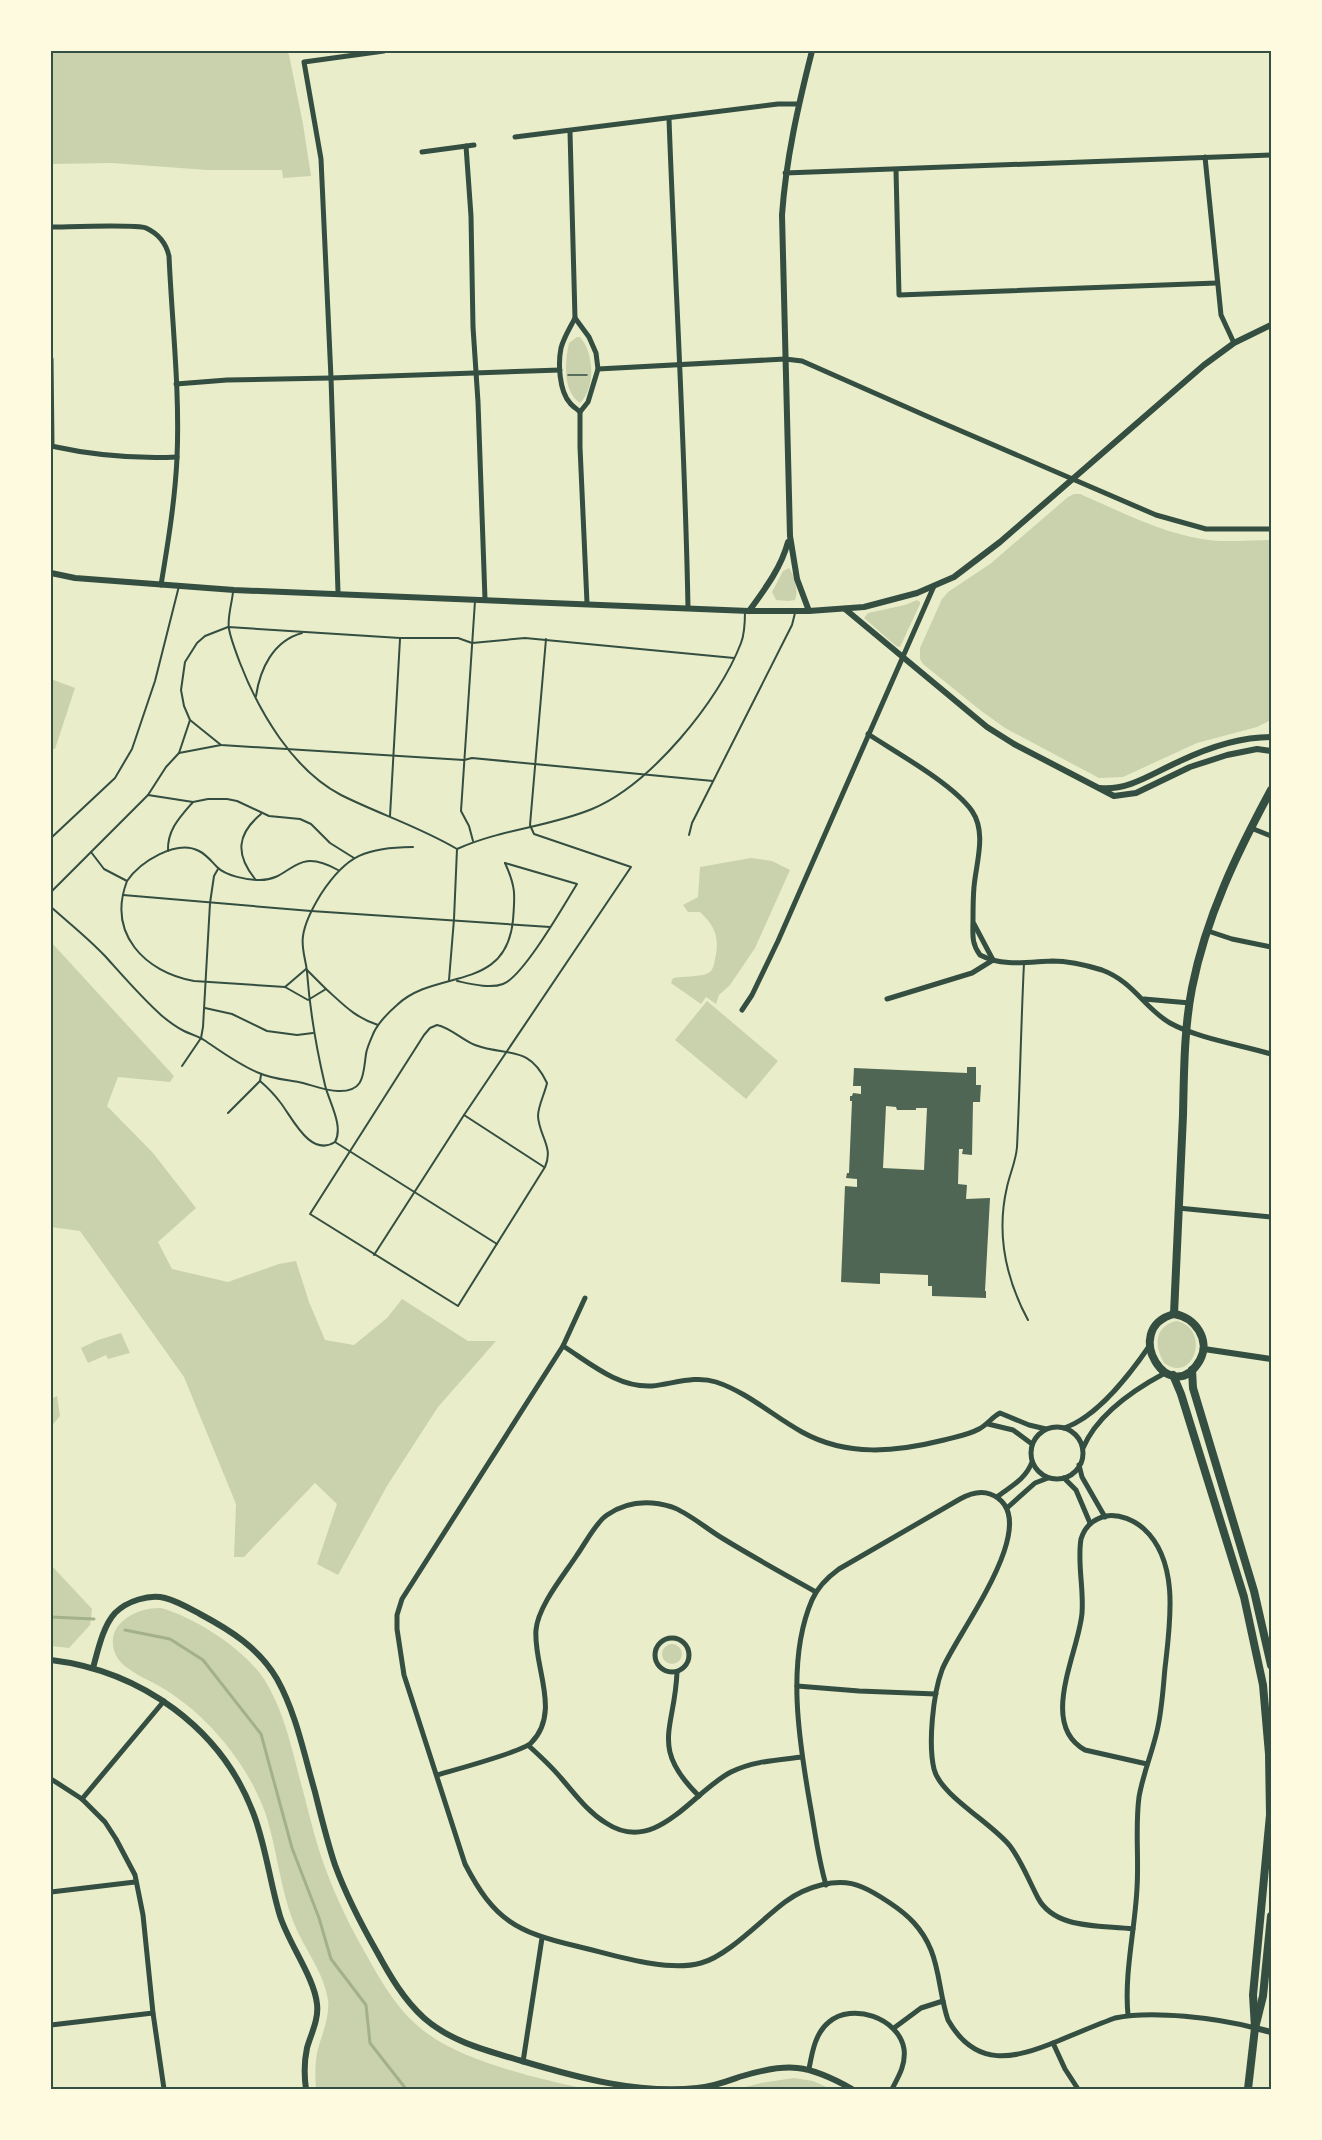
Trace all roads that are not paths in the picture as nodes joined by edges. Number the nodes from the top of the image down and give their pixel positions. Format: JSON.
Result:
{"nodes":[{"id":1,"x":384,"y":51,"type":"edge"},
{"id":2,"x":812,"y":51,"type":"edge"},
{"id":3,"x":799,"y":104,"type":"junction"},
{"id":4,"x":669,"y":119,"type":"junction"},
{"id":5,"x":570,"y":132,"type":"junction"},
{"id":6,"x":515,"y":137,"type":"dead end"},
{"id":7,"x":474,"y":144,"type":"dead end"},
{"id":8,"x":466,"y":146,"type":"junction"},
{"id":9,"x":422,"y":152,"type":"dead end"},
{"id":10,"x":1271,"y":155,"type":"edge"},
{"id":11,"x":1205,"y":157,"type":"junction"},
{"id":12,"x":896,"y":170,"type":"junction"},
{"id":13,"x":785,"y":173,"type":"junction"},
{"id":14,"x":51,"y":227,"type":"edge"},
{"id":15,"x":1217,"y":283,"type":"junction"},
{"id":16,"x":575,"y":318,"type":"junction"},
{"id":17,"x":1271,"y":324,"type":"edge"},
{"id":18,"x":1234,"y":343,"type":"junction"},
{"id":19,"x":51,"y":359,"type":"edge"},
{"id":20,"x":785,"y":359,"type":"junction"},
{"id":21,"x":681,"y":364,"type":"junction"},
{"id":22,"x":598,"y":369,"type":"junction"},
{"id":23,"x":560,"y":370,"type":"junction"},
{"id":24,"x":475,"y":373,"type":"junction"},
{"id":25,"x":332,"y":378,"type":"junction"},
{"id":26,"x":176,"y":384,"type":"junction"},
{"id":27,"x":580,"y":412,"type":"junction"},
{"id":28,"x":52,"y":446,"type":"edge"},
{"id":29,"x":177,"y":457,"type":"junction"},
{"id":30,"x":1072,"y":479,"type":"junction"},
{"id":31,"x":1271,"y":529,"type":"edge"},
{"id":32,"x":789,"y":536,"type":"junction"},
{"id":33,"x":51,"y":573,"type":"edge"},
{"id":34,"x":161,"y":585,"type":"junction"},
{"id":35,"x":179,"y":586,"type":"junction"},
{"id":36,"x":934,"y":586,"type":"junction"},
{"id":37,"x":234,"y":590,"type":"junction"},
{"id":38,"x":338,"y":592,"type":"junction"},
{"id":39,"x":476,"y":598,"type":"junction"},
{"id":40,"x":485,"y":599,"type":"junction"},
{"id":41,"x":587,"y":603,"type":"junction"},
{"id":42,"x":688,"y":608,"type":"junction"},
{"id":43,"x":844,"y":609,"type":"junction"},
{"id":44,"x":747,"y":611,"type":"junction"},
{"id":45,"x":796,"y":611,"type":"junction"},
{"id":46,"x":809,"y":611,"type":"junction"},
{"id":47,"x":228,"y":627,"type":"junction"},
{"id":48,"x":305,"y":632,"type":"junction"},
{"id":49,"x":400,"y":638,"type":"junction"},
{"id":50,"x":546,"y":639,"type":"junction"},
{"id":51,"x":472,"y":643,"type":"junction"},
{"id":52,"x":902,"y":657,"type":"junction"},
{"id":53,"x":734,"y":658,"type":"junction"},
{"id":54,"x":256,"y":698,"type":"junction"},
{"id":55,"x":190,"y":720,"type":"junction"},
{"id":56,"x":868,"y":734,"type":"junction"},
{"id":57,"x":1271,"y":737,"type":"edge"},
{"id":58,"x":221,"y":746,"type":"junction"},
{"id":59,"x":290,"y":750,"type":"junction"},
{"id":60,"x":1271,"y":751,"type":"edge"},
{"id":61,"x":179,"y":753,"type":"junction"},
{"id":62,"x":394,"y":756,"type":"junction"},
{"id":63,"x":464,"y":760,"type":"junction"},
{"id":64,"x":534,"y":765,"type":"junction"},
{"id":65,"x":1161,"y":770,"type":"junction"},
{"id":66,"x":644,"y":776,"type":"junction"},
{"id":67,"x":1165,"y":778,"type":"junction"},
{"id":68,"x":713,"y":781,"type":"junction"},
{"id":69,"x":1096,"y":787,"type":"junction"},
{"id":70,"x":1271,"y":790,"type":"edge"},
{"id":71,"x":148,"y":795,"type":"junction"},
{"id":72,"x":193,"y":802,"type":"junction"},
{"id":73,"x":261,"y":814,"type":"junction"},
{"id":74,"x":390,"y":816,"type":"junction"},
{"id":75,"x":530,"y":825,"type":"junction"},
{"id":76,"x":1251,"y":828,"type":"junction"},
{"id":77,"x":689,"y":835,"type":"dead end"},
{"id":78,"x":1271,"y":837,"type":"edge"},
{"id":79,"x":51,"y":838,"type":"edge"},
{"id":80,"x":473,"y":842,"type":"junction"},
{"id":81,"x":413,"y":848,"type":"dead end"},
{"id":82,"x":457,"y":849,"type":"junction"},
{"id":83,"x":168,"y":851,"type":"junction"},
{"id":84,"x":91,"y":852,"type":"junction"},
{"id":85,"x":354,"y":858,"type":"junction"},
{"id":86,"x":218,"y":869,"type":"junction"},
{"id":87,"x":338,"y":870,"type":"junction"},
{"id":88,"x":255,"y":879,"type":"junction"},
{"id":89,"x":127,"y":881,"type":"junction"},
{"id":90,"x":51,"y":892,"type":"edge"},
{"id":91,"x":123,"y":895,"type":"junction"},
{"id":92,"x":210,"y":903,"type":"junction"},
{"id":93,"x":51,"y":907,"type":"edge"},
{"id":94,"x":311,"y":911,"type":"junction"},
{"id":95,"x":454,"y":919,"type":"junction"},
{"id":96,"x":973,"y":922,"type":"junction"},
{"id":97,"x":512,"y":925,"type":"junction"},
{"id":98,"x":550,"y":927,"type":"junction"},
{"id":99,"x":1208,"y":931,"type":"junction"},
{"id":100,"x":1271,"y":947,"type":"edge"},
{"id":101,"x":993,"y":960,"type":"junction"},
{"id":102,"x":1024,"y":963,"type":"junction"},
{"id":103,"x":306,"y":969,"type":"junction"},
{"id":104,"x":449,"y":980,"type":"junction"},
{"id":105,"x":456,"y":980,"type":"junction"},
{"id":106,"x":206,"y":982,"type":"junction"},
{"id":107,"x":285,"y":987,"type":"junction"},
{"id":108,"x":326,"y":989,"type":"junction"},
{"id":109,"x":308,"y":999,"type":"junction"},
{"id":110,"x":887,"y":999,"type":"dead end"},
{"id":111,"x":1144,"y":999,"type":"junction"},
{"id":112,"x":1190,"y":1003,"type":"junction"},
{"id":113,"x":205,"y":1008,"type":"junction"},
{"id":114,"x":742,"y":1010,"type":"dead end"},
{"id":115,"x":378,"y":1025,"type":"junction"},
{"id":116,"x":1187,"y":1030,"type":"junction"},
{"id":117,"x":313,"y":1033,"type":"junction"},
{"id":118,"x":201,"y":1038,"type":"junction"},
{"id":119,"x":506,"y":1050,"type":"junction"},
{"id":120,"x":1271,"y":1054,"type":"edge"},
{"id":121,"x":182,"y":1066,"type":"dead end"},
{"id":122,"x":261,"y":1074,"type":"junction"},
{"id":123,"x":260,"y":1081,"type":"junction"},
{"id":124,"x":326,"y":1088,"type":"junction"},
{"id":125,"x":228,"y":1113,"type":"dead end"},
{"id":126,"x":464,"y":1115,"type":"junction"},
{"id":127,"x":335,"y":1142,"type":"junction"},
{"id":128,"x":349,"y":1153,"type":"junction"},
{"id":129,"x":545,"y":1167,"type":"junction"},
{"id":130,"x":414,"y":1193,"type":"junction"},
{"id":131,"x":1178,"y":1208,"type":"junction"},
{"id":132,"x":1271,"y":1217,"type":"edge"},
{"id":133,"x":497,"y":1244,"type":"junction"},
{"id":134,"x":374,"y":1255,"type":"junction"},
{"id":135,"x":585,"y":1298,"type":"dead end"},
{"id":136,"x":1174,"y":1314,"type":"junction"},
{"id":137,"x":1028,"y":1320,"type":"dead end"},
{"id":138,"x":1150,"y":1344,"type":"junction"},
{"id":139,"x":563,"y":1346,"type":"junction"},
{"id":140,"x":1204,"y":1349,"type":"junction"},
{"id":141,"x":1271,"y":1359,"type":"edge"},
{"id":142,"x":1192,"y":1370,"type":"junction"},
{"id":143,"x":1169,"y":1374,"type":"junction"},
{"id":144,"x":988,"y":1424,"type":"junction"},
{"id":145,"x":1064,"y":1428,"type":"junction"},
{"id":146,"x":1046,"y":1429,"type":"junction"},
{"id":147,"x":1032,"y":1444,"type":"junction"},
{"id":148,"x":1082,"y":1450,"type":"junction"},
{"id":149,"x":1032,"y":1462,"type":"junction"},
{"id":150,"x":1079,"y":1465,"type":"junction"},
{"id":151,"x":1050,"y":1478,"type":"junction"},
{"id":152,"x":1064,"y":1478,"type":"junction"},
{"id":153,"x":997,"y":1497,"type":"junction"},
{"id":154,"x":1006,"y":1508,"type":"junction"},
{"id":155,"x":1105,"y":1517,"type":"junction"},
{"id":156,"x":1090,"y":1523,"type":"junction"},
{"id":157,"x":1249,"y":1573,"type":"junction"},
{"id":158,"x":1237,"y":1576,"type":"junction"},
{"id":159,"x":816,"y":1592,"type":"junction"},
{"id":160,"x":51,"y":1660,"type":"edge"},
{"id":161,"x":1271,"y":1665,"type":"edge"},
{"id":162,"x":93,"y":1668,"type":"junction"},
{"id":163,"x":677,"y":1671,"type":"junction"},
{"id":164,"x":797,"y":1686,"type":"junction"},
{"id":165,"x":936,"y":1694,"type":"junction"},
{"id":166,"x":164,"y":1701,"type":"junction"},
{"id":167,"x":529,"y":1746,"type":"junction"},
{"id":168,"x":802,"y":1757,"type":"junction"},
{"id":169,"x":1147,"y":1764,"type":"junction"},
{"id":170,"x":437,"y":1775,"type":"junction"},
{"id":171,"x":51,"y":1779,"type":"edge"},
{"id":172,"x":1270,"y":1795,"type":"edge"},
{"id":173,"x":699,"y":1796,"type":"junction"},
{"id":174,"x":82,"y":1799,"type":"junction"},
{"id":175,"x":135,"y":1882,"type":"junction"},
{"id":176,"x":826,"y":1885,"type":"junction"},
{"id":177,"x":51,"y":1892,"type":"edge"},
{"id":178,"x":1271,"y":1916,"type":"edge"},
{"id":179,"x":1133,"y":1929,"type":"junction"},
{"id":180,"x":542,"y":1938,"type":"junction"},
{"id":181,"x":943,"y":2001,"type":"junction"},
{"id":182,"x":153,"y":2013,"type":"junction"},
{"id":183,"x":1128,"y":2015,"type":"junction"},
{"id":184,"x":51,"y":2025,"type":"edge"},
{"id":185,"x":894,"y":2028,"type":"junction"},
{"id":186,"x":1255,"y":2028,"type":"junction"},
{"id":187,"x":1271,"y":2032,"type":"edge"},
{"id":188,"x":1053,"y":2043,"type":"junction"},
{"id":189,"x":523,"y":2062,"type":"junction"},
{"id":190,"x":809,"y":2069,"type":"junction"},
{"id":191,"x":164,"y":2089,"type":"edge"},
{"id":192,"x":306,"y":2089,"type":"edge"},
{"id":193,"x":852,"y":2089,"type":"edge"},
{"id":194,"x":892,"y":2089,"type":"edge"},
{"id":195,"x":1078,"y":2089,"type":"edge"},
{"id":196,"x":1248,"y":2089,"type":"edge"}],
"edges":[{"from":1,"to":25,"type":"street"},
{"from":2,"to":3,"type":"street"},
{"from":3,"to":4,"type":"street"},
{"from":3,"to":13,"type":"street"},
{"from":4,"to":5,"type":"street"},
{"from":4,"to":21,"type":"street"},
{"from":5,"to":6,"type":"street"},
{"from":5,"to":16,"type":"street"},
{"from":7,"to":8,"type":"street"},
{"from":8,"to":9,"type":"street"},
{"from":8,"to":24,"type":"street"},
{"from":10,"to":11,"type":"street"},
{"from":11,"to":12,"type":"street"},
{"from":11,"to":15,"type":"street"},
{"from":12,"to":13,"type":"street"},
{"from":12,"to":15,"type":"street"},
{"from":13,"to":20,"type":"street"},
{"from":14,"to":26,"type":"street"},
{"from":15,"to":18,"type":"street"},
{"from":16,"to":22,"type":"street"},
{"from":16,"to":23,"type":"street"},
{"from":17,"to":18,"type":"street"},
{"from":18,"to":30,"type":"street"},
{"from":19,"to":28,"type":"street"},
{"from":20,"to":21,"type":"street"},
{"from":20,"to":30,"type":"street"},
{"from":20,"to":32,"type":"street"},
{"from":21,"to":22,"type":"street"},
{"from":21,"to":42,"type":"street"},
{"from":22,"to":27,"type":"street"},
{"from":23,"to":24,"type":"street"},
{"from":23,"to":27,"type":"street"},
{"from":24,"to":25,"type":"street"},
{"from":24,"to":40,"type":"street"},
{"from":25,"to":26,"type":"street"},
{"from":25,"to":38,"type":"street"},
{"from":26,"to":29,"type":"street"},
{"from":27,"to":41,"type":"street"},
{"from":28,"to":29,"type":"street"},
{"from":29,"to":34,"type":"street"},
{"from":30,"to":31,"type":"street"},
{"from":30,"to":36,"type":"street"},
{"from":32,"to":44,"type":"street"},
{"from":32,"to":46,"type":"street"},
{"from":33,"to":34,"type":"street"},
{"from":34,"to":35,"type":"street"},
{"from":35,"to":37,"type":"street"},
{"from":35,"to":79,"type":"lane"},
{"from":36,"to":43,"type":"street"},
{"from":36,"to":52,"type":"street"},
{"from":37,"to":38,"type":"street"},
{"from":37,"to":47,"type":"lane"},
{"from":38,"to":39,"type":"street"},
{"from":39,"to":40,"type":"street"},
{"from":39,"to":51,"type":"lane"},
{"from":40,"to":41,"type":"street"},
{"from":41,"to":42,"type":"street"},
{"from":42,"to":44,"type":"street"},
{"from":43,"to":46,"type":"street"},
{"from":43,"to":52,"type":"street"},
{"from":44,"to":45,"type":"street"},
{"from":44,"to":53,"type":"lane"},
{"from":45,"to":46,"type":"street"},
{"from":45,"to":68,"type":"lane"},
{"from":47,"to":48,"type":"lane"},
{"from":47,"to":54,"type":"lane"},
{"from":47,"to":55,"type":"lane"},
{"from":48,"to":49,"type":"lane"},
{"from":48,"to":54,"type":"lane"},
{"from":49,"to":51,"type":"lane"},
{"from":49,"to":62,"type":"lane"},
{"from":50,"to":51,"type":"lane"},
{"from":50,"to":53,"type":"lane"},
{"from":50,"to":64,"type":"lane"},
{"from":51,"to":63,"type":"lane"},
{"from":52,"to":56,"type":"street"},
{"from":52,"to":69,"type":"street"},
{"from":53,"to":66,"type":"lane"},
{"from":54,"to":59,"type":"lane"},
{"from":55,"to":58,"type":"lane"},
{"from":55,"to":61,"type":"lane"},
{"from":56,"to":96,"type":"street"},
{"from":56,"to":114,"type":"street"},
{"from":57,"to":65,"type":"street"},
{"from":58,"to":59,"type":"lane"},
{"from":58,"to":61,"type":"lane"},
{"from":59,"to":62,"type":"lane"},
{"from":59,"to":74,"type":"lane"},
{"from":60,"to":67,"type":"street"},
{"from":61,"to":71,"type":"lane"},
{"from":62,"to":63,"type":"lane"},
{"from":62,"to":74,"type":"lane"},
{"from":63,"to":64,"type":"lane"},
{"from":63,"to":80,"type":"lane"},
{"from":64,"to":66,"type":"lane"},
{"from":64,"to":75,"type":"lane"},
{"from":65,"to":67,"type":"street"},
{"from":65,"to":69,"type":"street"},
{"from":66,"to":68,"type":"lane"},
{"from":66,"to":75,"type":"lane"},
{"from":67,"to":69,"type":"street"},
{"from":68,"to":77,"type":"lane"},
{"from":70,"to":76,"type":"main road"},
{"from":71,"to":72,"type":"lane"},
{"from":71,"to":84,"type":"lane"},
{"from":72,"to":73,"type":"lane"},
{"from":72,"to":83,"type":"lane"},
{"from":73,"to":85,"type":"lane"},
{"from":73,"to":88,"type":"lane"},
{"from":74,"to":82,"type":"lane"},
{"from":75,"to":80,"type":"lane"},
{"from":75,"to":119,"type":"lane"},
{"from":76,"to":78,"type":"street"},
{"from":76,"to":99,"type":"main road"},
{"from":80,"to":82,"type":"lane"},
{"from":81,"to":85,"type":"lane"},
{"from":82,"to":95,"type":"lane"},
{"from":83,"to":86,"type":"lane"},
{"from":83,"to":89,"type":"lane"},
{"from":84,"to":89,"type":"lane"},
{"from":84,"to":90,"type":"lane"},
{"from":85,"to":87,"type":"lane"},
{"from":86,"to":88,"type":"lane"},
{"from":86,"to":92,"type":"lane"},
{"from":87,"to":88,"type":"lane"},
{"from":87,"to":94,"type":"lane"},
{"from":89,"to":91,"type":"lane"},
{"from":91,"to":92,"type":"lane"},
{"from":91,"to":106,"type":"lane"},
{"from":92,"to":94,"type":"lane"},
{"from":92,"to":106,"type":"lane"},
{"from":93,"to":118,"type":"lane"},
{"from":94,"to":95,"type":"lane"},
{"from":94,"to":103,"type":"lane"},
{"from":95,"to":97,"type":"lane"},
{"from":95,"to":104,"type":"lane"},
{"from":96,"to":101,"type":"street"},
{"from":96,"to":101,"type":"street"},
{"from":97,"to":98,"type":"lane"},
{"from":97,"to":98,"type":"lane"},
{"from":97,"to":105,"type":"lane"},
{"from":98,"to":105,"type":"lane"},
{"from":99,"to":100,"type":"street"},
{"from":99,"to":112,"type":"main road"},
{"from":101,"to":102,"type":"street"},
{"from":101,"to":110,"type":"street"},
{"from":102,"to":111,"type":"street"},
{"from":102,"to":137,"type":"lane"},
{"from":103,"to":107,"type":"lane"},
{"from":103,"to":108,"type":"lane"},
{"from":103,"to":109,"type":"lane"},
{"from":104,"to":105,"type":"lane"},
{"from":104,"to":115,"type":"lane"},
{"from":106,"to":107,"type":"lane"},
{"from":106,"to":113,"type":"lane"},
{"from":107,"to":109,"type":"lane"},
{"from":108,"to":109,"type":"lane"},
{"from":108,"to":115,"type":"lane"},
{"from":109,"to":117,"type":"lane"},
{"from":111,"to":112,"type":"street"},
{"from":111,"to":116,"type":"street"},
{"from":112,"to":116,"type":"main road"},
{"from":113,"to":117,"type":"lane"},
{"from":113,"to":118,"type":"lane"},
{"from":115,"to":124,"type":"lane"},
{"from":116,"to":120,"type":"street"},
{"from":116,"to":131,"type":"main road"},
{"from":117,"to":124,"type":"lane"},
{"from":118,"to":121,"type":"lane"},
{"from":118,"to":122,"type":"lane"},
{"from":119,"to":126,"type":"lane"},
{"from":119,"to":128,"type":"lane"},
{"from":119,"to":129,"type":"lane"},
{"from":122,"to":123,"type":"lane"},
{"from":122,"to":124,"type":"lane"},
{"from":123,"to":125,"type":"lane"},
{"from":123,"to":127,"type":"lane"},
{"from":124,"to":127,"type":"lane"},
{"from":126,"to":129,"type":"lane"},
{"from":126,"to":130,"type":"lane"},
{"from":127,"to":128,"type":"lane"},
{"from":128,"to":130,"type":"lane"},
{"from":128,"to":134,"type":"lane"},
{"from":129,"to":133,"type":"lane"},
{"from":130,"to":133,"type":"lane"},
{"from":130,"to":134,"type":"lane"},
{"from":131,"to":132,"type":"street"},
{"from":131,"to":136,"type":"main road"},
{"from":133,"to":134,"type":"lane"},
{"from":135,"to":139,"type":"street"},
{"from":136,"to":138,"type":"main road"},
{"from":136,"to":140,"type":"main road"},
{"from":138,"to":143,"type":"main road"},
{"from":138,"to":145,"type":"street"},
{"from":139,"to":144,"type":"street"},
{"from":139,"to":170,"type":"street"},
{"from":140,"to":141,"type":"street"},
{"from":140,"to":142,"type":"main road"},
{"from":142,"to":143,"type":"main road"},
{"from":142,"to":157,"type":"main road"},
{"from":143,"to":148,"type":"street"},
{"from":143,"to":158,"type":"main road"},
{"from":144,"to":146,"type":"street"},
{"from":144,"to":147,"type":"street"},
{"from":145,"to":146,"type":"street"},
{"from":145,"to":148,"type":"street"},
{"from":146,"to":147,"type":"street"},
{"from":147,"to":149,"type":"street"},
{"from":148,"to":150,"type":"street"},
{"from":149,"to":151,"type":"street"},
{"from":149,"to":153,"type":"street"},
{"from":150,"to":152,"type":"street"},
{"from":150,"to":155,"type":"street"},
{"from":151,"to":152,"type":"street"},
{"from":151,"to":154,"type":"street"},
{"from":152,"to":156,"type":"street"},
{"from":153,"to":154,"type":"street"},
{"from":153,"to":159,"type":"street"},
{"from":154,"to":165,"type":"street"},
{"from":155,"to":156,"type":"street"},
{"from":155,"to":169,"type":"street"},
{"from":156,"to":169,"type":"street"},
{"from":157,"to":158,"type":"main road"},
{"from":157,"to":161,"type":"main road"},
{"from":158,"to":172,"type":"main road"},
{"from":159,"to":164,"type":"street"},
{"from":159,"to":167,"type":"street"},
{"from":160,"to":162,"type":"street"},
{"from":162,"to":166,"type":"street"},
{"from":162,"to":189,"type":"street"},
{"from":163,"to":163,"type":"street"},
{"from":163,"to":173,"type":"street"},
{"from":164,"to":165,"type":"street"},
{"from":164,"to":168,"type":"street"},
{"from":165,"to":179,"type":"street"},
{"from":166,"to":174,"type":"street"},
{"from":166,"to":192,"type":"street"},
{"from":167,"to":170,"type":"street"},
{"from":167,"to":173,"type":"street"},
{"from":168,"to":173,"type":"street"},
{"from":168,"to":176,"type":"street"},
{"from":169,"to":179,"type":"street"},
{"from":170,"to":180,"type":"street"},
{"from":171,"to":174,"type":"street"},
{"from":172,"to":186,"type":"main road"},
{"from":174,"to":175,"type":"street"},
{"from":175,"to":177,"type":"street"},
{"from":175,"to":182,"type":"street"},
{"from":176,"to":180,"type":"street"},
{"from":176,"to":181,"type":"street"},
{"from":178,"to":186,"type":"main road"},
{"from":179,"to":183,"type":"street"},
{"from":180,"to":189,"type":"street"},
{"from":181,"to":185,"type":"street"},
{"from":181,"to":188,"type":"street"},
{"from":182,"to":184,"type":"street"},
{"from":182,"to":191,"type":"street"},
{"from":183,"to":186,"type":"street"},
{"from":183,"to":188,"type":"street"},
{"from":185,"to":190,"type":"street"},
{"from":185,"to":194,"type":"street"},
{"from":186,"to":187,"type":"street"},
{"from":186,"to":196,"type":"main road"},
{"from":188,"to":195,"type":"street"},
{"from":189,"to":190,"type":"street"},
{"from":190,"to":193,"type":"street"}]}
